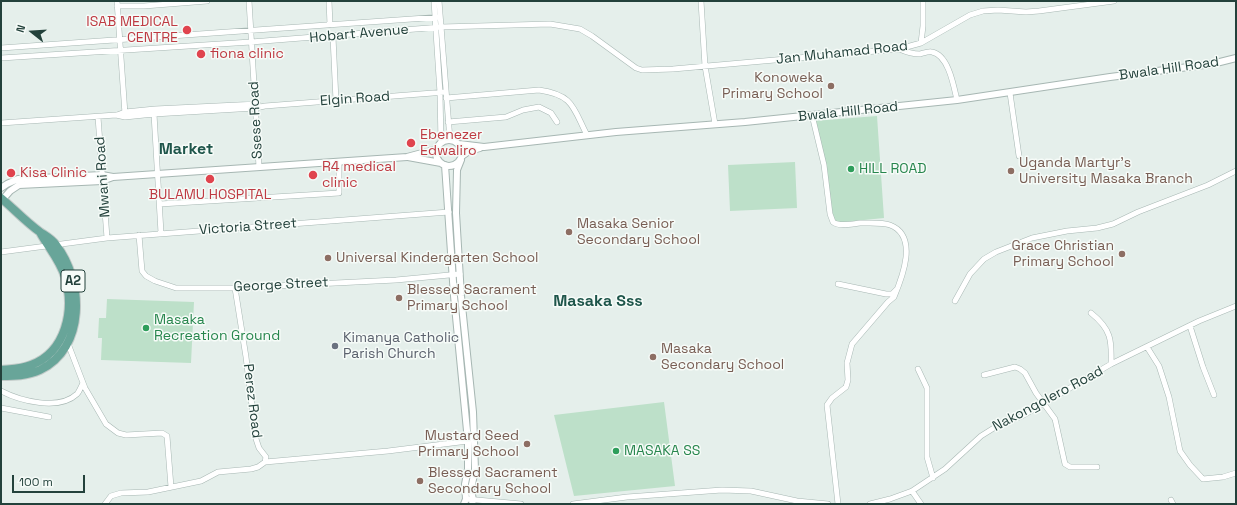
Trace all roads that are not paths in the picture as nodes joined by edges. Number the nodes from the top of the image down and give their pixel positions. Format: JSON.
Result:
{"nodes":[{"id":1,"x":207,"y":1,"type":"edge"},
{"id":2,"x":249,"y":1,"type":"edge"},
{"id":3,"x":330,"y":1,"type":"edge"},
{"id":4,"x":434,"y":1,"type":"edge"},
{"id":5,"x":439,"y":1,"type":"edge"},
{"id":6,"x":701,"y":1,"type":"edge"},
{"id":7,"x":922,"y":1,"type":"edge"},
{"id":8,"x":1114,"y":1,"type":"edge"},
{"id":9,"x":117,"y":3,"type":"edge"},
{"id":10,"x":437,"y":17,"type":"junction"},
{"id":11,"x":330,"y":25,"type":"junction"},
{"id":12,"x":438,"y":27,"type":"junction"},
{"id":13,"x":250,"y":31,"type":"junction"},
{"id":14,"x":333,"y":36,"type":"junction"},
{"id":15,"x":120,"y":40,"type":"junction"},
{"id":16,"x":251,"y":42,"type":"junction"},
{"id":17,"x":921,"y":43,"type":"junction"},
{"id":18,"x":1,"y":48,"type":"edge"},
{"id":19,"x":899,"y":48,"type":"junction"},
{"id":20,"x":120,"y":50,"type":"junction"},
{"id":21,"x":1,"y":58,"type":"edge"},
{"id":22,"x":1236,"y":58,"type":"edge"},
{"id":23,"x":705,"y":66,"type":"junction"},
{"id":24,"x":443,"y":93,"type":"junction"},
{"id":25,"x":1010,"y":93,"type":"junction"},
{"id":26,"x":446,"y":98,"type":"junction"},
{"id":27,"x":957,"y":100,"type":"junction"},
{"id":28,"x":336,"y":101,"type":"junction"},
{"id":29,"x":255,"y":106,"type":"junction"},
{"id":30,"x":125,"y":114,"type":"junction"},
{"id":31,"x":154,"y":114,"type":"junction"},
{"id":32,"x":812,"y":115,"type":"junction"},
{"id":33,"x":98,"y":117,"type":"junction"},
{"id":34,"x":448,"y":122,"type":"junction"},
{"id":35,"x":557,"y":122,"type":"dead end"},
{"id":36,"x":1,"y":123,"type":"edge"},
{"id":37,"x":715,"y":124,"type":"junction"},
{"id":38,"x":587,"y":136,"type":"junction"},
{"id":39,"x":450,"y":140,"type":"junction"},
{"id":40,"x":441,"y":143,"type":"junction"},
{"id":41,"x":458,"y":144,"type":"junction"},
{"id":42,"x":484,"y":147,"type":"junction"},
{"id":43,"x":437,"y":149,"type":"junction"},
{"id":44,"x":1019,"y":156,"type":"dead end"},
{"id":45,"x":407,"y":157,"type":"junction"},
{"id":46,"x":462,"y":158,"type":"junction"},
{"id":47,"x":339,"y":162,"type":"junction"},
{"id":48,"x":443,"y":164,"type":"junction"},
{"id":49,"x":259,"y":167,"type":"junction"},
{"id":50,"x":1236,"y":171,"type":"edge"},
{"id":51,"x":158,"y":173,"type":"junction"},
{"id":52,"x":102,"y":178,"type":"junction"},
{"id":53,"x":1,"y":188,"type":"edge"},
{"id":54,"x":2,"y":199,"type":"edge"},
{"id":55,"x":160,"y":204,"type":"junction"},
{"id":56,"x":448,"y":212,"type":"junction"},
{"id":57,"x":161,"y":233,"type":"junction"},
{"id":58,"x":139,"y":235,"type":"junction"},
{"id":59,"x":107,"y":238,"type":"junction"},
{"id":60,"x":53,"y":246,"type":"junction"},
{"id":61,"x":1,"y":252,"type":"edge"},
{"id":62,"x":453,"y":274,"type":"junction"},
{"id":63,"x":460,"y":274,"type":"junction"},
{"id":64,"x":838,"y":284,"type":"dead end"},
{"id":65,"x":235,"y":288,"type":"junction"},
{"id":66,"x":898,"y":288,"type":"junction"},
{"id":67,"x":955,"y":301,"type":"dead end"},
{"id":68,"x":1236,"y":306,"type":"edge"},
{"id":69,"x":1091,"y":313,"type":"dead end"},
{"id":70,"x":1190,"y":326,"type":"junction"},
{"id":71,"x":65,"y":339,"type":"junction"},
{"id":72,"x":1147,"y":347,"type":"junction"},
{"id":73,"x":1112,"y":364,"type":"junction"},
{"id":74,"x":918,"y":369,"type":"dead end"},
{"id":75,"x":1,"y":370,"type":"edge"},
{"id":76,"x":984,"y":375,"type":"dead end"},
{"id":77,"x":1,"y":376,"type":"edge"},
{"id":78,"x":83,"y":383,"type":"junction"},
{"id":79,"x":1,"y":391,"type":"edge"},
{"id":80,"x":1214,"y":395,"type":"dead end"},
{"id":81,"x":1044,"y":403,"type":"junction"},
{"id":82,"x":1,"y":408,"type":"edge"},
{"id":83,"x":49,"y":417,"type":"dead end"},
{"id":84,"x":468,"y":441,"type":"junction"},
{"id":85,"x":265,"y":462,"type":"junction"},
{"id":86,"x":1097,"y":467,"type":"dead end"},
{"id":87,"x":1236,"y":473,"type":"edge"},
{"id":88,"x":933,"y":478,"type":"junction"},
{"id":89,"x":171,"y":487,"type":"junction"},
{"id":90,"x":912,"y":491,"type":"junction"},
{"id":91,"x":465,"y":502,"type":"edge"},
{"id":92,"x":472,"y":502,"type":"edge"},
{"id":93,"x":587,"y":503,"type":"edge"},
{"id":94,"x":797,"y":503,"type":"edge"},
{"id":95,"x":105,"y":504,"type":"edge"},
{"id":96,"x":521,"y":504,"type":"edge"},
{"id":97,"x":573,"y":504,"type":"edge"},
{"id":98,"x":828,"y":504,"type":"edge"},
{"id":99,"x":838,"y":504,"type":"edge"},
{"id":100,"x":870,"y":504,"type":"edge"},
{"id":101,"x":921,"y":504,"type":"edge"}],
"edges":[{"from":1,"to":9,"type":"street"},
{"from":2,"to":13,"type":"street","name":"Ssese Road"},
{"from":3,"to":11,"type":"street"},
{"from":4,"to":10,"type":"street"},
{"from":5,"to":10,"type":"street"},
{"from":6,"to":23,"type":"street"},
{"from":7,"to":17,"type":"street"},
{"from":8,"to":17,"type":"street","name":"Jan Muhamad Road"},
{"from":9,"to":15,"type":"street"},
{"from":10,"to":11,"type":"street","name":"Hobart Avenue"},
{"from":10,"to":12,"type":"street"},
{"from":11,"to":13,"type":"street","name":"Hobart Avenue"},
{"from":12,"to":14,"type":"street","name":"Hobart Avenue"},
{"from":12,"to":23,"type":"street","name":"Hobart Avenue"},
{"from":12,"to":24,"type":"street"},
{"from":13,"to":15,"type":"street","name":"Hobart Avenue"},
{"from":13,"to":16,"type":"street","name":"Ssese Road"},
{"from":14,"to":16,"type":"street","name":"Hobart Avenue"},
{"from":14,"to":28,"type":"street"},
{"from":15,"to":18,"type":"street","name":"Hobart Avenue"},
{"from":15,"to":20,"type":"street"},
{"from":16,"to":20,"type":"street","name":"Hobart Avenue"},
{"from":16,"to":29,"type":"street","name":"Ssese Road"},
{"from":17,"to":19,"type":"street","name":"Jan Muhamad Road"},
{"from":19,"to":23,"type":"street","name":"Jan Muhamad Road"},
{"from":19,"to":27,"type":"street"},
{"from":20,"to":21,"type":"street","name":"Hobart Avenue"},
{"from":20,"to":30,"type":"street"},
{"from":22,"to":25,"type":"street","name":"Bwala Hill Road"},
{"from":23,"to":37,"type":"street"},
{"from":24,"to":26,"type":"street"},
{"from":24,"to":28,"type":"street","name":"Elgin Road"},
{"from":24,"to":40,"type":"street"},
{"from":25,"to":27,"type":"street","name":"Bwala Hill Road"},
{"from":25,"to":44,"type":"street"},
{"from":26,"to":34,"type":"street"},
{"from":26,"to":38,"type":"street"},
{"from":27,"to":32,"type":"street","name":"Bwala Hill Road"},
{"from":28,"to":29,"type":"street","name":"Elgin Road"},
{"from":29,"to":30,"type":"street","name":"Elgin Road"},
{"from":29,"to":31,"type":"street","name":"Elgin Road"},
{"from":29,"to":49,"type":"street","name":"Ssese Road"},
{"from":30,"to":31,"type":"street","name":"Elgin Road"},
{"from":30,"to":33,"type":"street","name":"Elgin Road"},
{"from":31,"to":51,"type":"street"},
{"from":32,"to":37,"type":"street","name":"Bwala Hill Road"},
{"from":32,"to":66,"type":"street"},
{"from":33,"to":36,"type":"street","name":"Elgin Road"},
{"from":33,"to":52,"type":"street","name":"Mwani Road"},
{"from":34,"to":35,"type":"street"},
{"from":34,"to":39,"type":"street"},
{"from":37,"to":38,"type":"street","name":"Bwala Hill Road"},
{"from":38,"to":42,"type":"street","name":"Bwala Hill Road"},
{"from":39,"to":40,"type":"street"},
{"from":39,"to":41,"type":"street"},
{"from":40,"to":43,"type":"street"},
{"from":41,"to":42,"type":"street","name":"Bwala Hill Road"},
{"from":41,"to":46,"type":"street"},
{"from":42,"to":46,"type":"street"},
{"from":43,"to":45,"type":"street"},
{"from":43,"to":48,"type":"street"},
{"from":45,"to":47,"type":"street"},
{"from":45,"to":48,"type":"street"},
{"from":46,"to":48,"type":"street"},
{"from":46,"to":63,"type":"street"},
{"from":47,"to":49,"type":"street"},
{"from":47,"to":55,"type":"street"},
{"from":48,"to":56,"type":"street"},
{"from":49,"to":51,"type":"street"},
{"from":50,"to":67,"type":"street"},
{"from":51,"to":52,"type":"street"},
{"from":51,"to":55,"type":"street"},
{"from":52,"to":53,"type":"street"},
{"from":52,"to":54,"type":"street"},
{"from":52,"to":59,"type":"street","name":"Mwani Road"},
{"from":54,"to":60,"type":"main road","number":"A2"},
{"from":55,"to":57,"type":"street"},
{"from":56,"to":57,"type":"street","name":"Victoria Street"},
{"from":56,"to":62,"type":"street"},
{"from":57,"to":58,"type":"street","name":"Victoria Street"},
{"from":58,"to":59,"type":"street","name":"Victoria Street"},
{"from":58,"to":65,"type":"street","name":"George Street"},
{"from":59,"to":60,"type":"street","name":"Victoria Street"},
{"from":60,"to":61,"type":"street","name":"Victoria Street"},
{"from":60,"to":71,"type":"main road","number":"A2"},
{"from":62,"to":63,"type":"street","name":"George Street"},
{"from":62,"to":65,"type":"street","name":"George Street"},
{"from":62,"to":84,"type":"street"},
{"from":63,"to":92,"type":"street"},
{"from":64,"to":66,"type":"street"},
{"from":65,"to":85,"type":"street","name":"Perez Road"},
{"from":66,"to":99,"type":"street"},
{"from":68,"to":70,"type":"street","name":"Nakongolero Road"},
{"from":69,"to":73,"type":"street"},
{"from":70,"to":72,"type":"street","name":"Nakongolero Road"},
{"from":70,"to":80,"type":"street"},
{"from":71,"to":75,"type":"main road","number":"A2"},
{"from":71,"to":77,"type":"main road","number":"A2"},
{"from":71,"to":78,"type":"street"},
{"from":72,"to":73,"type":"street","name":"Nakongolero Road"},
{"from":72,"to":87,"type":"street"},
{"from":73,"to":81,"type":"street","name":"Nakongolero Road"},
{"from":74,"to":88,"type":"street"},
{"from":76,"to":81,"type":"street"},
{"from":78,"to":79,"type":"street"},
{"from":78,"to":89,"type":"street"},
{"from":81,"to":86,"type":"street"},
{"from":81,"to":88,"type":"street","name":"Nakongolero Road"},
{"from":82,"to":83,"type":"street"},
{"from":84,"to":85,"type":"street"},
{"from":84,"to":91,"type":"street"},
{"from":85,"to":89,"type":"street"},
{"from":88,"to":90,"type":"street","name":"Nakongolero Road"},
{"from":89,"to":95,"type":"street"},
{"from":90,"to":100,"type":"street","name":"Nakongolero Road"},
{"from":90,"to":101,"type":"street"},
{"from":91,"to":92,"type":"street"},
{"from":92,"to":96,"type":"street"},
{"from":93,"to":94,"type":"street"},
{"from":93,"to":97,"type":"street"},
{"from":94,"to":98,"type":"street"}]}
